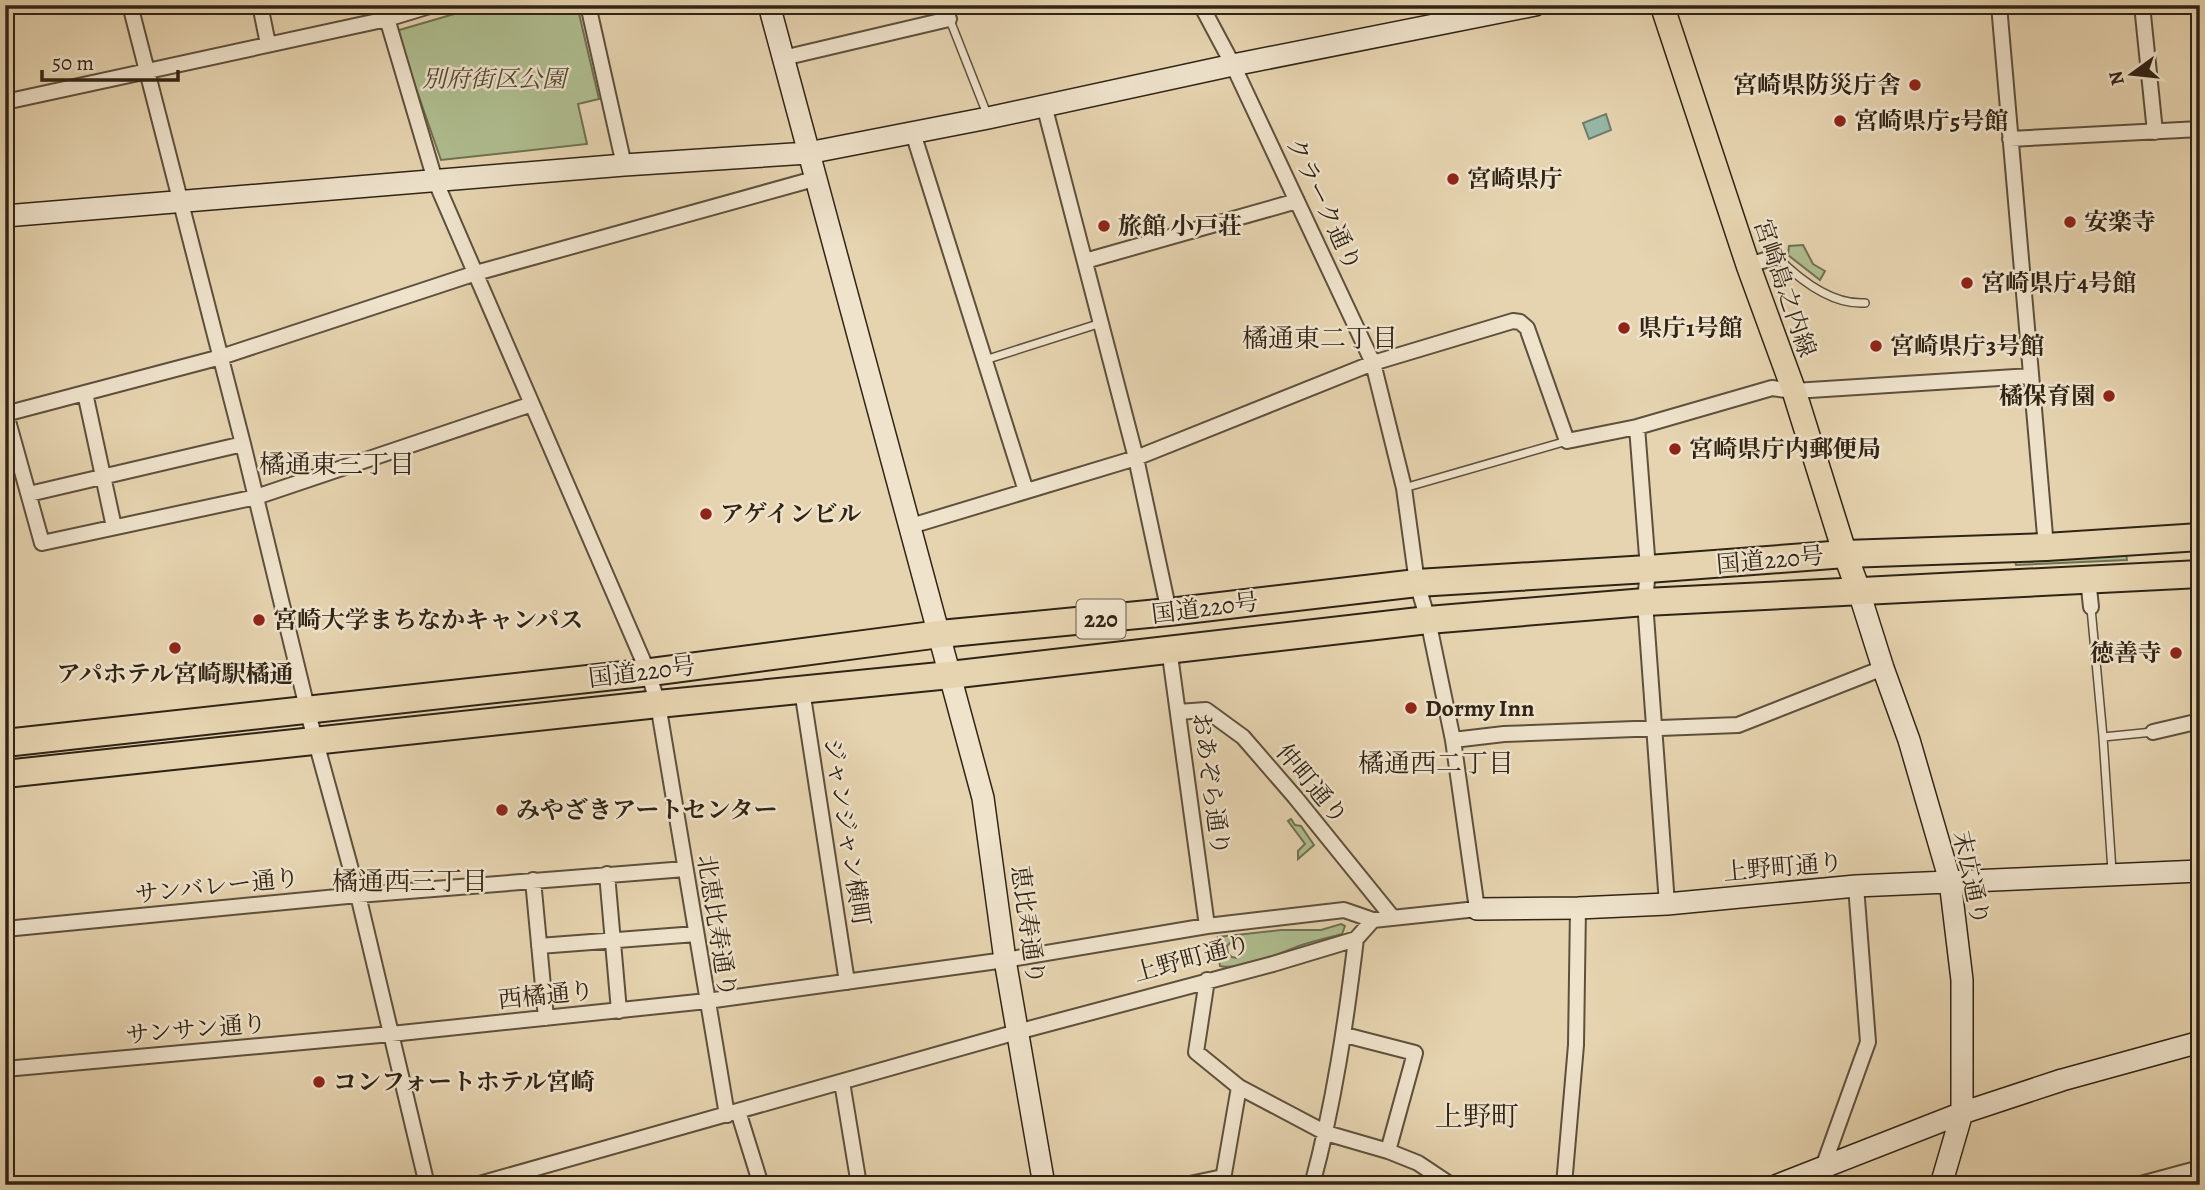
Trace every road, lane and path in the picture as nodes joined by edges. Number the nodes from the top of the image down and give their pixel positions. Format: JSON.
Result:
{"nodes":[{"id":1,"x":130,"y":5,"type":"edge"},
{"id":2,"x":260,"y":5,"type":"edge"},
{"id":3,"x":433,"y":5,"type":"edge"},
{"id":4,"x":588,"y":5,"type":"edge"},
{"id":5,"x":769,"y":5,"type":"edge"},
{"id":6,"x":1201,"y":5,"type":"edge"},
{"id":7,"x":1535,"y":5,"type":"edge"},
{"id":8,"x":1662,"y":5,"type":"edge"},
{"id":9,"x":1998,"y":5,"type":"edge"},
{"id":10,"x":2142,"y":5,"type":"edge"},
{"id":11,"x":385,"y":12,"type":"edge"},
{"id":12,"x":946,"y":12,"type":"edge"},
{"id":13,"x":268,"y":44,"type":"junction"},
{"id":14,"x":783,"y":58,"type":"junction"},
{"id":15,"x":1233,"y":65,"type":"junction"},
{"id":16,"x":146,"y":70,"type":"junction"},
{"id":17,"x":5,"y":102,"type":"edge"},
{"id":18,"x":1044,"y":105,"type":"junction"},
{"id":19,"x":988,"y":118,"type":"junction"},
{"id":20,"x":2200,"y":128,"type":"edge"},
{"id":21,"x":2155,"y":132,"type":"junction"},
{"id":22,"x":912,"y":133,"type":"junction"},
{"id":23,"x":2010,"y":139,"type":"junction"},
{"id":24,"x":808,"y":153,"type":"junction"},
{"id":25,"x":624,"y":165,"type":"junction"},
{"id":26,"x":814,"y":179,"type":"junction"},
{"id":27,"x":435,"y":180,"type":"junction"},
{"id":28,"x":179,"y":201,"type":"junction"},
{"id":29,"x":1297,"y":201,"type":"junction"},
{"id":30,"x":5,"y":216,"type":"edge"},
{"id":31,"x":1776,"y":257,"type":"joint"},
{"id":32,"x":1085,"y":261,"type":"junction"},
{"id":33,"x":1748,"y":265,"type":"junction"},
{"id":34,"x":475,"y":273,"type":"junction"},
{"id":35,"x":1865,"y":303,"type":"dead end"},
{"id":36,"x":1101,"y":323,"type":"junction"},
{"id":37,"x":221,"y":357,"type":"junction"},
{"id":38,"x":985,"y":360,"type":"junction"},
{"id":39,"x":1373,"y":363,"type":"junction"},
{"id":40,"x":2031,"y":376,"type":"junction"},
{"id":41,"x":1794,"y":391,"type":"junction"},
{"id":42,"x":85,"y":393,"type":"junction"},
{"id":43,"x":532,"y":404,"type":"junction"},
{"id":44,"x":5,"y":414,"type":"edge"},
{"id":45,"x":1637,"y":427,"type":"junction"},
{"id":46,"x":1567,"y":441,"type":"junction"},
{"id":47,"x":243,"y":444,"type":"junction"},
{"id":48,"x":1136,"y":458,"type":"junction"},
{"id":49,"x":103,"y":478,"type":"junction"},
{"id":50,"x":1404,"y":488,"type":"junction"},
{"id":51,"x":1026,"y":491,"type":"junction"},
{"id":52,"x":29,"y":494,"type":"junction"},
{"id":53,"x":256,"y":497,"type":"junction"},
{"id":54,"x":911,"y":526,"type":"junction"},
{"id":55,"x":114,"y":527,"type":"junction"},
{"id":56,"x":2200,"y":537,"type":"edge"},
{"id":57,"x":2046,"y":547,"type":"junction"},
{"id":58,"x":1845,"y":554,"type":"junction"},
{"id":59,"x":1648,"y":569,"type":"junction"},
{"id":60,"x":2200,"y":574,"type":"edge"},
{"id":61,"x":2088,"y":579,"type":"junction"},
{"id":62,"x":1417,"y":583,"type":"junction"},
{"id":63,"x":1858,"y":589,"type":"junction"},
{"id":64,"x":1645,"y":602,"type":"junction"},
{"id":65,"x":2091,"y":607,"type":"joint"},
{"id":66,"x":1169,"y":612,"type":"junction"},
{"id":67,"x":1428,"y":620,"type":"junction"},
{"id":68,"x":940,"y":635,"type":"junction"},
{"id":69,"x":1169,"y":648,"type":"junction"},
{"id":70,"x":1883,"y":668,"type":"junction"},
{"id":71,"x":648,"y":672,"type":"junction"},
{"id":72,"x":950,"y":675,"type":"junction"},
{"id":73,"x":802,"y":690,"type":"junction"},
{"id":74,"x":658,"y":704,"type":"junction"},
{"id":75,"x":309,"y":709,"type":"junction"},
{"id":76,"x":1178,"y":712,"type":"junction"},
{"id":77,"x":2200,"y":721,"type":"edge"},
{"id":78,"x":1654,"y":727,"type":"junction"},
{"id":79,"x":2153,"y":732,"type":"joint"},
{"id":80,"x":2103,"y":737,"type":"junction"},
{"id":81,"x":316,"y":739,"type":"junction"},
{"id":82,"x":1453,"y":740,"type":"junction"},
{"id":83,"x":5,"y":743,"type":"edge"},
{"id":84,"x":5,"y":774,"type":"edge"},
{"id":85,"x":685,"y":869,"type":"junction"},
{"id":86,"x":2200,"y":871,"type":"edge"},
{"id":87,"x":607,"y":874,"type":"junction"},
{"id":88,"x":2113,"y":876,"type":"junction"},
{"id":89,"x":533,"y":880,"type":"junction"},
{"id":90,"x":1950,"y":881,"type":"junction"},
{"id":91,"x":1856,"y":886,"type":"junction"},
{"id":92,"x":358,"y":895,"type":"junction"},
{"id":93,"x":1667,"y":904,"type":"junction"},
{"id":94,"x":1578,"y":908,"type":"junction"},
{"id":95,"x":1477,"y":909,"type":"junction"},
{"id":96,"x":1393,"y":918,"type":"junction"},
{"id":97,"x":1373,"y":920,"type":"junction"},
{"id":98,"x":1207,"y":926,"type":"junction"},
{"id":99,"x":5,"y":929,"type":"edge"},
{"id":100,"x":696,"y":934,"type":"junction"},
{"id":101,"x":613,"y":939,"type":"junction"},
{"id":102,"x":1356,"y":939,"type":"junction"},
{"id":103,"x":539,"y":946,"type":"junction"},
{"id":104,"x":1005,"y":960,"type":"junction"},
{"id":105,"x":1208,"y":980,"type":"junction"},
{"id":106,"x":847,"y":982,"type":"junction"},
{"id":107,"x":707,"y":1001,"type":"junction"},
{"id":108,"x":619,"y":1011,"type":"junction"},
{"id":109,"x":546,"y":1018,"type":"junction"},
{"id":110,"x":1017,"y":1032,"type":"junction"},
{"id":111,"x":391,"y":1034,"type":"junction"},
{"id":112,"x":1345,"y":1035,"type":"junction"},
{"id":113,"x":2200,"y":1042,"type":"edge"},
{"id":114,"x":5,"y":1069,"type":"edge"},
{"id":115,"x":842,"y":1082,"type":"junction"},
{"id":116,"x":1239,"y":1087,"type":"junction"},
{"id":117,"x":733,"y":1113,"type":"junction"},
{"id":118,"x":1962,"y":1113,"type":"junction"},
{"id":119,"x":1326,"y":1133,"type":"junction"},
{"id":120,"x":1388,"y":1151,"type":"junction"},
{"id":121,"x":1823,"y":1167,"type":"junction"},
{"id":122,"x":2200,"y":1168,"type":"edge"},
{"id":123,"x":1223,"y":1181,"type":"edge"},
{"id":124,"x":427,"y":1185,"type":"edge"},
{"id":125,"x":476,"y":1185,"type":"edge"},
{"id":126,"x":761,"y":1185,"type":"edge"},
{"id":127,"x":859,"y":1185,"type":"edge"},
{"id":128,"x":1044,"y":1185,"type":"edge"},
{"id":129,"x":1185,"y":1185,"type":"edge"},
{"id":130,"x":1312,"y":1185,"type":"edge"},
{"id":131,"x":1451,"y":1185,"type":"edge"},
{"id":132,"x":1564,"y":1185,"type":"edge"},
{"id":133,"x":1777,"y":1185,"type":"edge"},
{"id":134,"x":1941,"y":1185,"type":"edge"},
{"id":135,"x":2137,"y":1185,"type":"edge"}],
"edges":[{"from":1,"to":16,"type":"street"},
{"from":2,"to":13,"type":"street"},
{"from":3,"to":11,"type":"street"},
{"from":4,"to":25,"type":"street"},
{"from":5,"to":14,"type":"street","name":"恵比寿通り"},
{"from":6,"to":15,"type":"street","name":"クラーク通り"},
{"from":7,"to":15,"type":"street"},
{"from":8,"to":33,"type":"main road","name":"宮崎島之内線"},
{"from":9,"to":23,"type":"street"},
{"from":10,"to":21,"type":"street"},
{"from":11,"to":13,"type":"street"},
{"from":11,"to":27,"type":"street","name":"北恵比寿通り"},
{"from":12,"to":14,"type":"street"},
{"from":12,"to":19,"type":"lane"},
{"from":13,"to":16,"type":"street"},
{"from":14,"to":24,"type":"street","name":"恵比寿通り"},
{"from":15,"to":18,"type":"street"},
{"from":15,"to":29,"type":"street","name":"クラーク通り"},
{"from":16,"to":17,"type":"street"},
{"from":16,"to":28,"type":"street"},
{"from":18,"to":19,"type":"street"},
{"from":18,"to":32,"type":"street"},
{"from":19,"to":22,"type":"street"},
{"from":20,"to":21,"type":"street"},
{"from":21,"to":23,"type":"street"},
{"from":22,"to":24,"type":"street"},
{"from":22,"to":38,"type":"street"},
{"from":23,"to":40,"type":"street"},
{"from":24,"to":25,"type":"street"},
{"from":24,"to":26,"type":"street","name":"恵比寿通り"},
{"from":25,"to":27,"type":"street"},
{"from":26,"to":34,"type":"street"},
{"from":26,"to":54,"type":"street","name":"恵比寿通り"},
{"from":27,"to":28,"type":"street"},
{"from":27,"to":34,"type":"street","name":"北恵比寿通り"},
{"from":28,"to":30,"type":"street"},
{"from":28,"to":37,"type":"street"},
{"from":29,"to":32,"type":"street"},
{"from":29,"to":39,"type":"street","name":"クラーク通り"},
{"from":31,"to":33,"type":"street"},
{"from":31,"to":35,"type":"lane"},
{"from":32,"to":36,"type":"street"},
{"from":33,"to":41,"type":"main road","name":"宮崎島之内線"},
{"from":34,"to":37,"type":"street"},
{"from":34,"to":43,"type":"street","name":"北恵比寿通り"},
{"from":36,"to":38,"type":"lane"},
{"from":36,"to":48,"type":"street"},
{"from":37,"to":42,"type":"street"},
{"from":37,"to":47,"type":"street"},
{"from":38,"to":51,"type":"street"},
{"from":39,"to":46,"type":"street"},
{"from":39,"to":48,"type":"street"},
{"from":39,"to":50,"type":"street","name":"クラーク通り"},
{"from":40,"to":41,"type":"street"},
{"from":40,"to":57,"type":"street"},
{"from":41,"to":45,"type":"street"},
{"from":41,"to":58,"type":"main road","name":"宮崎島之内線"},
{"from":42,"to":44,"type":"street"},
{"from":42,"to":49,"type":"street"},
{"from":43,"to":53,"type":"street"},
{"from":43,"to":71,"type":"street","name":"北恵比寿通り"},
{"from":44,"to":52,"type":"street"},
{"from":45,"to":46,"type":"street"},
{"from":45,"to":59,"type":"street"},
{"from":46,"to":50,"type":"lane"},
{"from":47,"to":49,"type":"street"},
{"from":47,"to":53,"type":"street"},
{"from":48,"to":51,"type":"street"},
{"from":48,"to":66,"type":"street"},
{"from":49,"to":52,"type":"street"},
{"from":49,"to":55,"type":"street"},
{"from":50,"to":62,"type":"street","name":"クラーク通り"},
{"from":51,"to":54,"type":"street"},
{"from":52,"to":55,"type":"street"},
{"from":53,"to":55,"type":"street"},
{"from":53,"to":75,"type":"street"},
{"from":54,"to":68,"type":"street","name":"恵比寿通り"},
{"from":56,"to":57,"type":"highway","name":"国道220号","number":"220"},
{"from":57,"to":58,"type":"highway","name":"国道220号","number":"220"},
{"from":58,"to":59,"type":"highway","name":"国道220号","number":"220"},
{"from":58,"to":63,"type":"main road","name":"宮崎島之内線"},
{"from":59,"to":62,"type":"highway","name":"国道220号","number":"220"},
{"from":59,"to":64,"type":"street"},
{"from":60,"to":61,"type":"highway","name":"国道220号","number":"220"},
{"from":61,"to":63,"type":"highway","name":"国道220号","number":"220"},
{"from":61,"to":65,"type":"street"},
{"from":62,"to":66,"type":"highway","name":"国道220号","number":"220"},
{"from":62,"to":67,"type":"street","name":"クラーク通り"},
{"from":63,"to":64,"type":"highway","name":"国道220号","number":"220"},
{"from":63,"to":70,"type":"street","name":"末広通り"},
{"from":64,"to":67,"type":"highway","name":"国道220号","number":"220"},
{"from":64,"to":78,"type":"street"},
{"from":65,"to":80,"type":"lane"},
{"from":66,"to":68,"type":"highway","name":"国道220号","number":"220"},
{"from":67,"to":69,"type":"highway","name":"国道220号","number":"220"},
{"from":67,"to":82,"type":"street","name":"クラーク通り"},
{"from":68,"to":71,"type":"highway","name":"国道220号","number":"220"},
{"from":68,"to":72,"type":"street","name":"恵比寿通り"},
{"from":69,"to":72,"type":"highway","name":"国道220号","number":"220"},
{"from":69,"to":76,"type":"street","name":"おあぞら通り"},
{"from":70,"to":78,"type":"street"},
{"from":70,"to":90,"type":"street","name":"末広通り"},
{"from":71,"to":74,"type":"street","name":"北恵比寿通り"},
{"from":71,"to":75,"type":"highway","name":"国道220号","number":"220"},
{"from":72,"to":73,"type":"highway","name":"国道220号","number":"220"},
{"from":72,"to":104,"type":"street","name":"恵比寿通り"},
{"from":73,"to":74,"type":"highway","name":"国道220号","number":"220"},
{"from":73,"to":106,"type":"street","name":"ジャンジャン横町"},
{"from":74,"to":81,"type":"highway","name":"国道220号","number":"220"},
{"from":74,"to":85,"type":"street","name":"北恵比寿通り"},
{"from":75,"to":81,"type":"street"},
{"from":75,"to":83,"type":"highway","name":"国道220号","number":"220"},
{"from":76,"to":96,"type":"street","name":"仲町通り"},
{"from":76,"to":98,"type":"street","name":"おあぞら通り"},
{"from":77,"to":79,"type":"street"},
{"from":78,"to":82,"type":"street"},
{"from":78,"to":93,"type":"street"},
{"from":79,"to":80,"type":"lane"},
{"from":80,"to":88,"type":"lane"},
{"from":81,"to":84,"type":"highway","name":"国道220号","number":"220"},
{"from":81,"to":92,"type":"street"},
{"from":82,"to":95,"type":"street","name":"クラーク通り"},
{"from":85,"to":87,"type":"street","name":"サンバレー通り"},
{"from":85,"to":100,"type":"street","name":"北恵比寿通り"},
{"from":86,"to":88,"type":"street","name":"上野町通り"},
{"from":87,"to":89,"type":"street","name":"サンバレー通り"},
{"from":87,"to":101,"type":"street"},
{"from":88,"to":90,"type":"street","name":"上野町通り"},
{"from":89,"to":92,"type":"street","name":"サンバレー通り"},
{"from":89,"to":103,"type":"street"},
{"from":90,"to":91,"type":"street","name":"上野町通り"},
{"from":90,"to":118,"type":"street","name":"末広通り"},
{"from":91,"to":93,"type":"street","name":"上野町通り"},
{"from":91,"to":121,"type":"street"},
{"from":92,"to":99,"type":"street","name":"サンバレー通り"},
{"from":92,"to":111,"type":"street"},
{"from":93,"to":94,"type":"street","name":"上野町通り"},
{"from":94,"to":95,"type":"street","name":"上野町通り"},
{"from":94,"to":132,"type":"street"},
{"from":95,"to":96,"type":"street","name":"上野町通り"},
{"from":96,"to":97,"type":"street","name":"上野町通り"},
{"from":97,"to":98,"type":"street","name":"上野町通り"},
{"from":97,"to":102,"type":"street"},
{"from":98,"to":104,"type":"street","name":"上野町通り"},
{"from":100,"to":101,"type":"street"},
{"from":100,"to":107,"type":"street","name":"北恵比寿通り"},
{"from":101,"to":103,"type":"street"},
{"from":101,"to":108,"type":"street"},
{"from":102,"to":105,"type":"street","name":"上野町通り"},
{"from":102,"to":112,"type":"street"},
{"from":103,"to":109,"type":"street"},
{"from":104,"to":106,"type":"street","name":"上野町通り"},
{"from":104,"to":110,"type":"street","name":"恵比寿通り"},
{"from":105,"to":110,"type":"street","name":"上野町通り"},
{"from":105,"to":116,"type":"street"},
{"from":106,"to":107,"type":"street","name":"西橘通り"},
{"from":107,"to":108,"type":"street","name":"西橘通り"},
{"from":107,"to":117,"type":"street","name":"北恵比寿通り"},
{"from":108,"to":109,"type":"street","name":"西橘通り"},
{"from":109,"to":111,"type":"street","name":"西橘通り"},
{"from":110,"to":115,"type":"street","name":"上野町通り"},
{"from":110,"to":128,"type":"street","name":"恵比寿通り"},
{"from":111,"to":114,"type":"street","name":"サンサン通り"},
{"from":111,"to":124,"type":"street"},
{"from":112,"to":119,"type":"street"},
{"from":112,"to":120,"type":"street"},
{"from":113,"to":118,"type":"street"},
{"from":115,"to":117,"type":"street","name":"上野町通り"},
{"from":115,"to":127,"type":"street"},
{"from":116,"to":119,"type":"street"},
{"from":116,"to":123,"type":"street"},
{"from":117,"to":125,"type":"street","name":"上野町通り"},
{"from":117,"to":126,"type":"street","name":"北恵比寿通り"},
{"from":118,"to":121,"type":"street"},
{"from":118,"to":134,"type":"street","name":"末広通り"},
{"from":119,"to":120,"type":"street"},
{"from":119,"to":130,"type":"street"},
{"from":120,"to":131,"type":"street"},
{"from":121,"to":133,"type":"street"},
{"from":122,"to":135,"type":"street"},
{"from":123,"to":129,"type":"street"}]}
